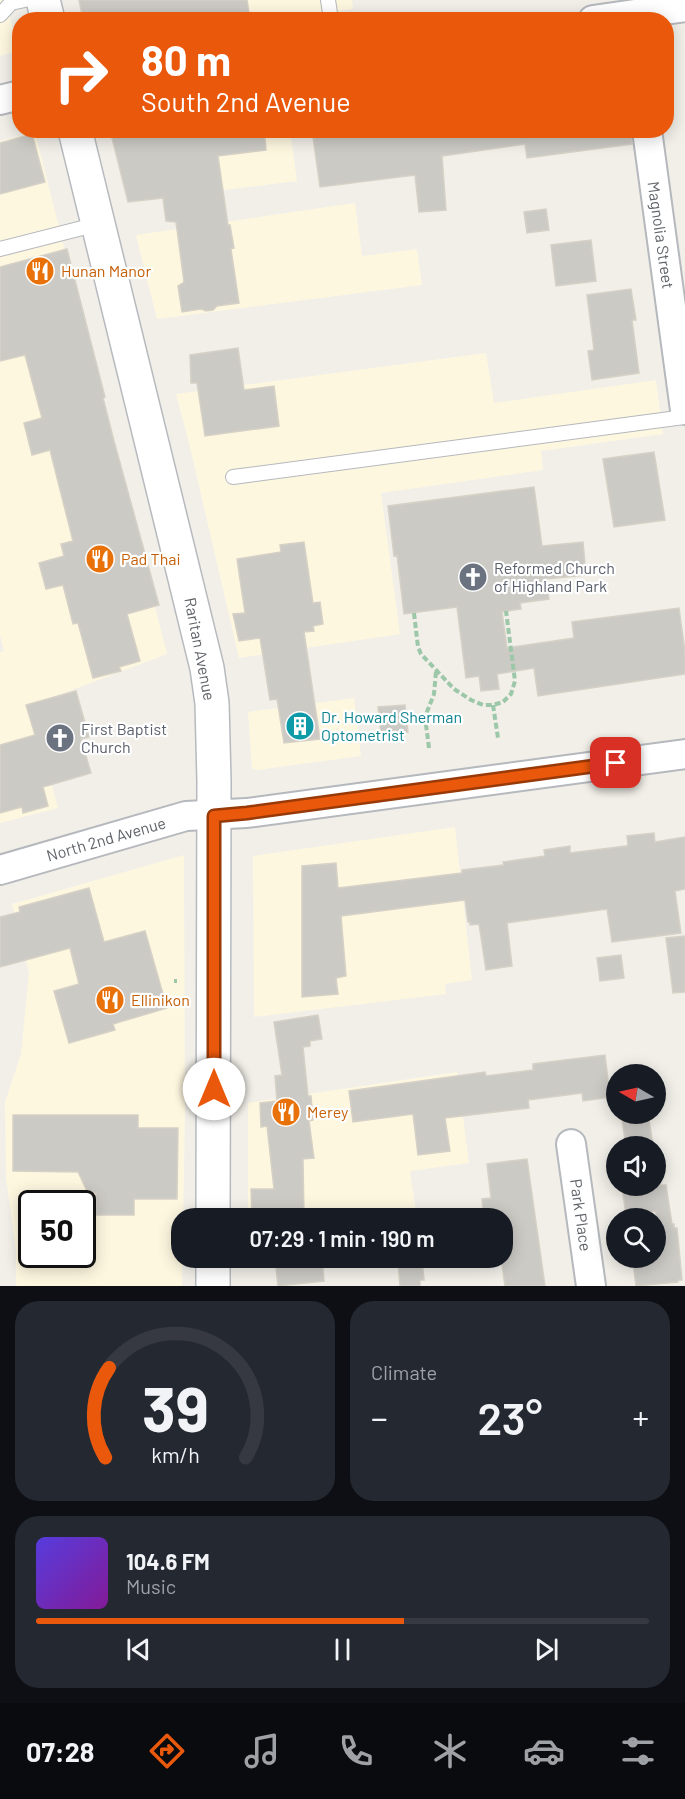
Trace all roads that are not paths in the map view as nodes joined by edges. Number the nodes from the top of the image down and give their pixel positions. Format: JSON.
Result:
{"nodes":[{"id":1,"x":25,"y":0,"type":"edge"},
{"id":2,"x":18,"y":2,"type":"edge"},
{"id":3,"x":685,"y":7,"type":"edge"},
{"id":4,"x":631,"y":11,"type":"edge"},
{"id":5,"x":35,"y":12,"type":"edge"},
{"id":6,"x":0,"y":15,"type":"edge"},
{"id":7,"x":77,"y":138,"type":"edge"},
{"id":8,"x":648,"y":138,"type":"edge"},
{"id":9,"x":98,"y":224,"type":"junction"},
{"id":10,"x":0,"y":249,"type":"edge"},
{"id":11,"x":685,"y":410,"type":"edge"},
{"id":12,"x":685,"y":417,"type":"edge"},
{"id":13,"x":233,"y":477,"type":"dead end"},
{"id":14,"x":685,"y":754,"type":"edge"},
{"id":15,"x":214,"y":816,"type":"junction"},
{"id":16,"x":0,"y":870,"type":"edge"},
{"id":17,"x":572,"y":1144,"type":"dead end"},
{"id":18,"x":213,"y":1208,"type":"edge"},
{"id":19,"x":213,"y":1268,"type":"edge"},
{"id":20,"x":213,"y":1286,"type":"edge"},
{"id":21,"x":591,"y":1286,"type":"edge"}],
"edges":[{"from":1,"to":2,"type":"lane"},
{"from":2,"to":5,"type":"main road"},
{"from":2,"to":6,"type":"lane"},
{"from":3,"to":4,"type":"street"},
{"from":7,"to":9,"type":"main road","name":"Raritan Avenue"},
{"from":8,"to":11,"type":"street","name":"Magnolia Street"},
{"from":9,"to":10,"type":"lane"},
{"from":9,"to":15,"type":"main road","name":"Raritan Avenue"},
{"from":12,"to":13,"type":"lane"},
{"from":14,"to":15,"type":"street","name":"North 2nd Avenue"},
{"from":15,"to":16,"type":"street","name":"North 2nd Avenue"},
{"from":15,"to":18,"type":"main road","name":"Raritan Avenue"},
{"from":17,"to":21,"type":"street","name":"Park Place"},
{"from":19,"to":20,"type":"main road"}]}
